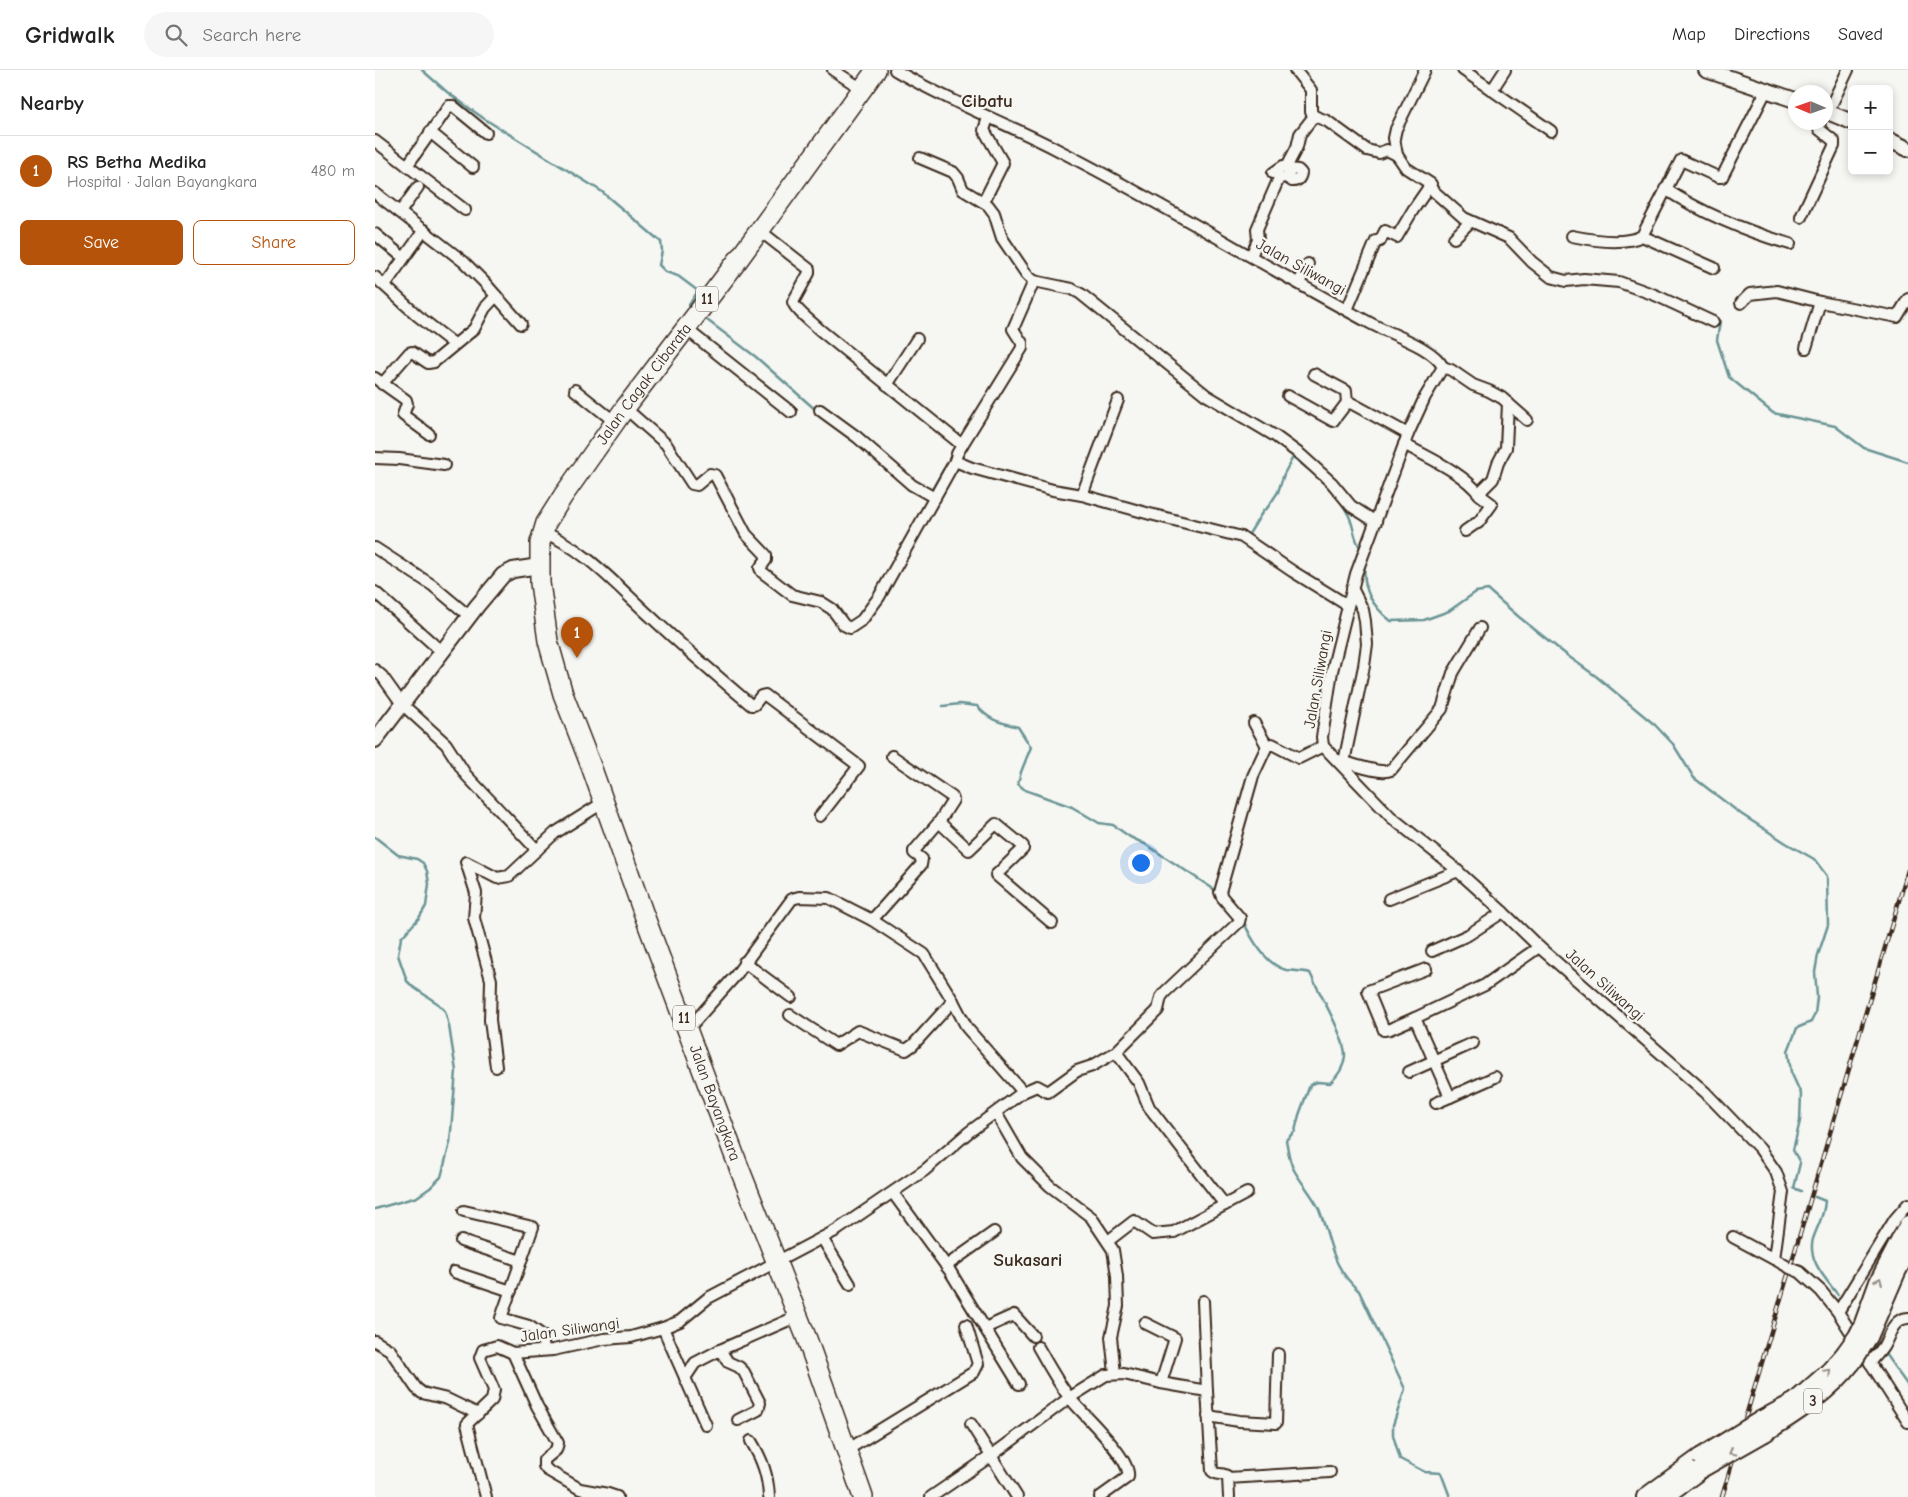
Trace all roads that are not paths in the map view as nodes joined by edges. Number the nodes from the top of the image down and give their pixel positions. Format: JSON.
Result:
{"nodes":[{"id":1,"x":833,"y":70,"type":"edge"},
{"id":2,"x":876,"y":70,"type":"edge"},
{"id":3,"x":895,"y":70,"type":"edge"},
{"id":4,"x":1295,"y":70,"type":"edge"},
{"id":5,"x":1425,"y":70,"type":"edge"},
{"id":6,"x":1463,"y":70,"type":"edge"},
{"id":7,"x":1505,"y":70,"type":"edge"},
{"id":8,"x":1706,"y":70,"type":"edge"},
{"id":9,"x":1849,"y":70,"type":"edge"},
{"id":10,"x":862,"y":89,"type":"junction"},
{"id":11,"x":1492,"y":90,"type":"junction"},
{"id":12,"x":1766,"y":90,"type":"junction"},
{"id":13,"x":1788,"y":98,"type":"edge"},
{"id":14,"x":1833,"y":100,"type":"edge"},
{"id":15,"x":1314,"y":116,"type":"junction"},
{"id":16,"x":1833,"y":117,"type":"edge"},
{"id":17,"x":988,"y":118,"type":"junction"},
{"id":18,"x":1848,"y":121,"type":"edge"},
{"id":19,"x":1819,"y":130,"type":"edge"},
{"id":20,"x":1551,"y":131,"type":"dead end"},
{"id":21,"x":430,"y":132,"type":"junction"},
{"id":22,"x":486,"y":133,"type":"dead end"},
{"id":23,"x":375,"y":141,"type":"edge"},
{"id":24,"x":1893,"y":142,"type":"edge"},
{"id":25,"x":1908,"y":149,"type":"edge"},
{"id":26,"x":1397,"y":155,"type":"junction"},
{"id":27,"x":920,"y":158,"type":"dead end"},
{"id":28,"x":407,"y":166,"type":"junction"},
{"id":29,"x":473,"y":167,"type":"dead end"},
{"id":30,"x":1287,"y":171,"type":"junction"},
{"id":31,"x":1273,"y":173,"type":"dead end"},
{"id":32,"x":1430,"y":186,"type":"junction"},
{"id":33,"x":418,"y":187,"type":"dead end"},
{"id":34,"x":1665,"y":189,"type":"junction"},
{"id":35,"x":375,"y":193,"type":"edge"},
{"id":36,"x":983,"y":201,"type":"junction"},
{"id":37,"x":465,"y":210,"type":"dead end"},
{"id":38,"x":400,"y":212,"type":"junction"},
{"id":39,"x":1801,"y":217,"type":"dead end"},
{"id":40,"x":1470,"y":222,"type":"junction"},
{"id":41,"x":424,"y":230,"type":"junction"},
{"id":42,"x":759,"y":230,"type":"junction"},
{"id":43,"x":375,"y":234,"type":"edge"},
{"id":44,"x":1456,"y":235,"type":"dead end"},
{"id":45,"x":1573,"y":236,"type":"dead end"},
{"id":46,"x":1641,"y":236,"type":"junction"},
{"id":47,"x":1790,"y":244,"type":"dead end"},
{"id":48,"x":399,"y":254,"type":"dead end"},
{"id":49,"x":1251,"y":256,"type":"junction"},
{"id":50,"x":1308,"y":264,"type":"dead end"},
{"id":51,"x":1714,"y":268,"type":"dead end"},
{"id":52,"x":1034,"y":281,"type":"junction"},
{"id":53,"x":379,"y":282,"type":"edge"},
{"id":54,"x":1299,"y":283,"type":"junction"},
{"id":55,"x":496,"y":296,"type":"junction"},
{"id":56,"x":1820,"y":302,"type":"junction"},
{"id":57,"x":1741,"y":303,"type":"dead end"},
{"id":58,"x":1903,"y":307,"type":"edge"},
{"id":59,"x":1347,"y":310,"type":"junction"},
{"id":60,"x":1713,"y":322,"type":"dead end"},
{"id":61,"x":521,"y":324,"type":"dead end"},
{"id":62,"x":685,"y":328,"type":"junction"},
{"id":63,"x":917,"y":339,"type":"dead end"},
{"id":64,"x":454,"y":344,"type":"junction"},
{"id":65,"x":1806,"y":348,"type":"dead end"},
{"id":66,"x":1443,"y":367,"type":"junction"},
{"id":67,"x":1314,"y":374,"type":"dead end"},
{"id":68,"x":379,"y":381,"type":"edge"},
{"id":69,"x":887,"y":385,"type":"junction"},
{"id":70,"x":575,"y":390,"type":"dead end"},
{"id":71,"x":1289,"y":396,"type":"dead end"},
{"id":72,"x":1118,"y":400,"type":"dead end"},
{"id":73,"x":1347,"y":403,"type":"junction"},
{"id":74,"x":1508,"y":403,"type":"junction"},
{"id":75,"x":820,"y":410,"type":"dead end"},
{"id":76,"x":791,"y":412,"type":"dead end"},
{"id":77,"x":620,"y":415,"type":"junction"},
{"id":78,"x":1527,"y":420,"type":"dead end"},
{"id":79,"x":429,"y":434,"type":"dead end"},
{"id":80,"x":1406,"y":439,"type":"junction"},
{"id":81,"x":962,"y":445,"type":"junction"},
{"id":82,"x":375,"y":458,"type":"edge"},
{"id":83,"x":955,"y":461,"type":"junction"},
{"id":84,"x":444,"y":465,"type":"dead end"},
{"id":85,"x":1082,"y":495,"type":"junction"},
{"id":86,"x":1481,"y":495,"type":"junction"},
{"id":87,"x":935,"y":498,"type":"junction"},
{"id":88,"x":1376,"y":522,"type":"junction"},
{"id":89,"x":1465,"y":531,"type":"dead end"},
{"id":90,"x":543,"y":532,"type":"junction"},
{"id":91,"x":375,"y":548,"type":"edge"},
{"id":92,"x":539,"y":566,"type":"junction"},
{"id":93,"x":1352,"y":588,"type":"junction"},
{"id":94,"x":375,"y":592,"type":"edge"},
{"id":95,"x":1347,"y":605,"type":"junction"},
{"id":96,"x":469,"y":616,"type":"junction"},
{"id":97,"x":1480,"y":628,"type":"dead end"},
{"id":98,"x":442,"y":652,"type":"junction"},
{"id":99,"x":375,"y":670,"type":"edge"},
{"id":100,"x":402,"y":704,"type":"junction"},
{"id":101,"x":1254,"y":723,"type":"dead end"},
{"id":102,"x":375,"y":740,"type":"edge"},
{"id":103,"x":1267,"y":746,"type":"junction"},
{"id":104,"x":1323,"y":746,"type":"junction"},
{"id":105,"x":892,"y":756,"type":"dead end"},
{"id":106,"x":1341,"y":761,"type":"junction"},
{"id":107,"x":604,"y":802,"type":"junction"},
{"id":108,"x":820,"y":816,"type":"dead end"},
{"id":109,"x":939,"y":822,"type":"junction"},
{"id":110,"x":537,"y":850,"type":"junction"},
{"id":111,"x":1458,"y":871,"type":"junction"},
{"id":112,"x":1389,"y":898,"type":"dead end"},
{"id":113,"x":1503,"y":912,"type":"junction"},
{"id":114,"x":873,"y":920,"type":"junction"},
{"id":115,"x":1052,"y":923,"type":"dead end"},
{"id":116,"x":1539,"y":947,"type":"junction"},
{"id":117,"x":1432,"y":951,"type":"dead end"},
{"id":118,"x":744,"y":962,"type":"junction"},
{"id":119,"x":1426,"y":969,"type":"dead end"},
{"id":120,"x":791,"y":997,"type":"dead end"},
{"id":121,"x":953,"y":1001,"type":"junction"},
{"id":122,"x":790,"y":1015,"type":"dead end"},
{"id":123,"x":1415,"y":1018,"type":"junction"},
{"id":124,"x":688,"y":1029,"type":"junction"},
{"id":125,"x":1473,"y":1043,"type":"dead end"},
{"id":126,"x":1116,"y":1052,"type":"junction"},
{"id":127,"x":1434,"y":1061,"type":"junction"},
{"id":128,"x":496,"y":1067,"type":"dead end"},
{"id":129,"x":1409,"y":1072,"type":"dead end"},
{"id":130,"x":1495,"y":1077,"type":"dead end"},
{"id":131,"x":1023,"y":1092,"type":"junction"},
{"id":132,"x":1450,"y":1097,"type":"junction"},
{"id":133,"x":1436,"y":1103,"type":"dead end"},
{"id":134,"x":996,"y":1113,"type":"junction"},
{"id":135,"x":893,"y":1193,"type":"junction"},
{"id":136,"x":1247,"y":1193,"type":"dead end"},
{"id":137,"x":1908,"y":1204,"type":"edge"},
{"id":138,"x":1225,"y":1205,"type":"junction"},
{"id":139,"x":464,"y":1211,"type":"dead end"},
{"id":140,"x":1908,"y":1224,"type":"edge"},
{"id":141,"x":994,"y":1232,"type":"dead end"},
{"id":142,"x":822,"y":1238,"type":"junction"},
{"id":143,"x":1733,"y":1238,"type":"dead end"},
{"id":144,"x":1108,"y":1240,"type":"junction"},
{"id":145,"x":461,"y":1241,"type":"dead end"},
{"id":146,"x":1908,"y":1251,"type":"edge"},
{"id":147,"x":1774,"y":1258,"type":"junction"},
{"id":148,"x":521,"y":1261,"type":"junction"},
{"id":149,"x":776,"y":1261,"type":"junction"},
{"id":150,"x":947,"y":1266,"type":"junction"},
{"id":151,"x":454,"y":1272,"type":"dead end"},
{"id":152,"x":849,"y":1284,"type":"dead end"},
{"id":153,"x":511,"y":1291,"type":"junction"},
{"id":154,"x":1203,"y":1301,"type":"dead end"},
{"id":155,"x":1838,"y":1312,"type":"junction"},
{"id":156,"x":798,"y":1316,"type":"junction"},
{"id":157,"x":1908,"y":1318,"type":"edge"},
{"id":158,"x":1145,"y":1323,"type":"dead end"},
{"id":159,"x":966,"y":1325,"type":"dead end"},
{"id":160,"x":663,"y":1328,"type":"junction"},
{"id":161,"x":985,"y":1328,"type":"junction"},
{"id":162,"x":1865,"y":1331,"type":"junction"},
{"id":163,"x":1033,"y":1336,"type":"dead end"},
{"id":164,"x":375,"y":1341,"type":"edge"},
{"id":165,"x":1038,"y":1348,"type":"dead end"},
{"id":166,"x":544,"y":1350,"type":"junction"},
{"id":167,"x":720,"y":1350,"type":"junction"},
{"id":168,"x":513,"y":1352,"type":"junction"},
{"id":169,"x":1278,"y":1354,"type":"dead end"},
{"id":170,"x":1870,"y":1363,"type":"junction"},
{"id":171,"x":1115,"y":1373,"type":"junction"},
{"id":172,"x":685,"y":1378,"type":"junction"},
{"id":173,"x":1161,"y":1383,"type":"junction"},
{"id":174,"x":1019,"y":1384,"type":"dead end"},
{"id":175,"x":1207,"y":1391,"type":"junction"},
{"id":176,"x":1069,"y":1398,"type":"junction"},
{"id":177,"x":478,"y":1414,"type":"junction"},
{"id":178,"x":1208,"y":1416,"type":"junction"},
{"id":179,"x":738,"y":1420,"type":"dead end"},
{"id":180,"x":1908,"y":1422,"type":"edge"},
{"id":181,"x":971,"y":1424,"type":"dead end"},
{"id":182,"x":706,"y":1425,"type":"dead end"},
{"id":183,"x":751,"y":1441,"type":"dead end"},
{"id":184,"x":847,"y":1450,"type":"junction"},
{"id":185,"x":991,"y":1456,"type":"junction"},
{"id":186,"x":1699,"y":1464,"type":"junction"},
{"id":187,"x":1330,"y":1472,"type":"dead end"},
{"id":188,"x":1228,"y":1478,"type":"junction"},
{"id":189,"x":486,"y":1497,"type":"edge"},
{"id":190,"x":617,"y":1497,"type":"edge"},
{"id":191,"x":769,"y":1497,"type":"edge"},
{"id":192,"x":863,"y":1497,"type":"edge"},
{"id":193,"x":931,"y":1497,"type":"edge"},
{"id":194,"x":1017,"y":1497,"type":"edge"},
{"id":195,"x":1099,"y":1497,"type":"edge"},
{"id":196,"x":1229,"y":1497,"type":"edge"},
{"id":197,"x":1645,"y":1497,"type":"edge"},
{"id":198,"x":1664,"y":1497,"type":"edge"}],
"edges":[{"from":1,"to":10,"type":"street"},
{"from":2,"to":10,"type":"highway","name":"Jalan Cagak Cibarata","number":"11"},
{"from":3,"to":17,"type":"street","name":"Jalan Siliwangi"},
{"from":4,"to":15,"type":"street"},
{"from":5,"to":26,"type":"street"},
{"from":6,"to":11,"type":"street"},
{"from":7,"to":11,"type":"street"},
{"from":8,"to":12,"type":"street"},
{"from":9,"to":14,"type":"street"},
{"from":10,"to":42,"type":"highway","name":"Jalan Cagak Cibarata","number":"11"},
{"from":11,"to":20,"type":"street"},
{"from":12,"to":13,"type":"street"},
{"from":12,"to":34,"type":"street"},
{"from":15,"to":26,"type":"street"},
{"from":15,"to":30,"type":"street"},
{"from":16,"to":18,"type":"street"},
{"from":17,"to":36,"type":"street"},
{"from":17,"to":49,"type":"street","name":"Jalan Siliwangi"},
{"from":19,"to":39,"type":"street"},
{"from":21,"to":22,"type":"street"},
{"from":21,"to":28,"type":"street"},
{"from":21,"to":29,"type":"street"},
{"from":23,"to":28,"type":"street"},
{"from":24,"to":25,"type":"street"},
{"from":26,"to":32,"type":"street"},
{"from":27,"to":36,"type":"street"},
{"from":28,"to":37,"type":"street"},
{"from":30,"to":31,"type":"street"},
{"from":30,"to":49,"type":"street"},
{"from":32,"to":40,"type":"street"},
{"from":32,"to":59,"type":"street"},
{"from":33,"to":38,"type":"street"},
{"from":34,"to":46,"type":"street"},
{"from":34,"to":47,"type":"street"},
{"from":35,"to":38,"type":"street"},
{"from":36,"to":52,"type":"street"},
{"from":38,"to":41,"type":"street"},
{"from":40,"to":44,"type":"street"},
{"from":40,"to":60,"type":"street"},
{"from":41,"to":53,"type":"street"},
{"from":41,"to":55,"type":"street"},
{"from":42,"to":62,"type":"highway","name":"Jalan Cagak Cibarata","number":"11"},
{"from":42,"to":69,"type":"street"},
{"from":43,"to":48,"type":"street"},
{"from":45,"to":46,"type":"street"},
{"from":46,"to":51,"type":"street"},
{"from":49,"to":54,"type":"street","name":"Jalan Siliwangi"},
{"from":50,"to":54,"type":"street"},
{"from":52,"to":81,"type":"street"},
{"from":52,"to":88,"type":"street"},
{"from":53,"to":64,"type":"street"},
{"from":54,"to":59,"type":"street","name":"Jalan Siliwangi"},
{"from":55,"to":61,"type":"street"},
{"from":55,"to":64,"type":"street"},
{"from":56,"to":57,"type":"street"},
{"from":56,"to":58,"type":"street"},
{"from":56,"to":65,"type":"street"},
{"from":59,"to":66,"type":"street","name":"Jalan Siliwangi"},
{"from":62,"to":76,"type":"street"},
{"from":62,"to":77,"type":"highway","name":"Jalan Cagak Cibarata","number":"11"},
{"from":63,"to":69,"type":"street"},
{"from":64,"to":68,"type":"street"},
{"from":66,"to":74,"type":"street"},
{"from":66,"to":80,"type":"street","name":"Jalan Siliwangi"},
{"from":67,"to":73,"type":"street"},
{"from":68,"to":79,"type":"street"},
{"from":69,"to":81,"type":"street"},
{"from":70,"to":77,"type":"street"},
{"from":71,"to":73,"type":"street"},
{"from":72,"to":85,"type":"street"},
{"from":73,"to":80,"type":"street"},
{"from":74,"to":78,"type":"street"},
{"from":74,"to":86,"type":"street"},
{"from":75,"to":87,"type":"street"},
{"from":77,"to":87,"type":"street"},
{"from":77,"to":90,"type":"highway","name":"Jalan Cagak Cibarata","number":"11"},
{"from":80,"to":86,"type":"street"},
{"from":80,"to":88,"type":"street","name":"Jalan Siliwangi"},
{"from":81,"to":83,"type":"street"},
{"from":82,"to":84,"type":"street"},
{"from":83,"to":85,"type":"street"},
{"from":83,"to":87,"type":"street"},
{"from":85,"to":95,"type":"street"},
{"from":86,"to":89,"type":"street"},
{"from":88,"to":93,"type":"street","name":"Jalan Siliwangi"},
{"from":90,"to":92,"type":"highway","name":"Jalan Bayangkara","number":"11"},
{"from":90,"to":108,"type":"street"},
{"from":91,"to":96,"type":"street"},
{"from":92,"to":96,"type":"street"},
{"from":92,"to":107,"type":"highway","name":"Jalan Bayangkara","number":"11"},
{"from":93,"to":95,"type":"street","name":"Jalan Siliwangi"},
{"from":93,"to":106,"type":"street"},
{"from":94,"to":98,"type":"street"},
{"from":95,"to":104,"type":"street","name":"Jalan Siliwangi"},
{"from":96,"to":98,"type":"street"},
{"from":97,"to":106,"type":"street"},
{"from":98,"to":100,"type":"street"},
{"from":99,"to":100,"type":"street"},
{"from":100,"to":102,"type":"street"},
{"from":100,"to":110,"type":"street"},
{"from":101,"to":103,"type":"street"},
{"from":103,"to":104,"type":"street"},
{"from":103,"to":126,"type":"street"},
{"from":104,"to":106,"type":"street","name":"Jalan Siliwangi"},
{"from":105,"to":109,"type":"street"},
{"from":106,"to":111,"type":"street","name":"Jalan Siliwangi"},
{"from":107,"to":110,"type":"street"},
{"from":107,"to":124,"type":"highway","name":"Jalan Bayangkara","number":"11"},
{"from":109,"to":114,"type":"street"},
{"from":109,"to":115,"type":"street"},
{"from":110,"to":128,"type":"street"},
{"from":111,"to":112,"type":"street"},
{"from":111,"to":113,"type":"street","name":"Jalan Siliwangi"},
{"from":113,"to":116,"type":"street","name":"Jalan Siliwangi"},
{"from":113,"to":117,"type":"street"},
{"from":114,"to":118,"type":"street"},
{"from":114,"to":121,"type":"street"},
{"from":116,"to":123,"type":"street"},
{"from":116,"to":147,"type":"street","name":"Jalan Siliwangi"},
{"from":118,"to":120,"type":"street"},
{"from":118,"to":124,"type":"street"},
{"from":119,"to":123,"type":"street"},
{"from":121,"to":122,"type":"street"},
{"from":121,"to":131,"type":"street"},
{"from":123,"to":127,"type":"street"},
{"from":124,"to":149,"type":"highway","name":"Jalan Bayangkara","number":"11"},
{"from":125,"to":127,"type":"street"},
{"from":126,"to":131,"type":"street"},
{"from":126,"to":138,"type":"street"},
{"from":127,"to":129,"type":"street"},
{"from":127,"to":132,"type":"street"},
{"from":130,"to":132,"type":"street"},
{"from":131,"to":134,"type":"street","name":"Jalan Siliwangi"},
{"from":132,"to":133,"type":"street"},
{"from":134,"to":135,"type":"street","name":"Jalan Siliwangi"},
{"from":134,"to":144,"type":"street"},
{"from":135,"to":142,"type":"street","name":"Jalan Siliwangi"},
{"from":135,"to":150,"type":"street"},
{"from":136,"to":138,"type":"street"},
{"from":137,"to":155,"type":"street"},
{"from":138,"to":144,"type":"street"},
{"from":139,"to":148,"type":"street"},
{"from":162,"to":140,"type":"main road","number":"3","one_way":true},
{"from":141,"to":150,"type":"street"},
{"from":142,"to":149,"type":"street","name":"Jalan Siliwangi"},
{"from":142,"to":152,"type":"street"},
{"from":143,"to":147,"type":"street"},
{"from":144,"to":171,"type":"street"},
{"from":145,"to":148,"type":"street"},
{"from":146,"to":162,"type":"main road","number":"3"},
{"from":147,"to":155,"type":"street"},
{"from":148,"to":153,"type":"street"},
{"from":149,"to":156,"type":"highway","name":"Jalan Bayangkara","number":"11"},
{"from":149,"to":160,"type":"street","name":"Jalan Siliwangi"},
{"from":150,"to":161,"type":"street"},
{"from":151,"to":153,"type":"street"},
{"from":153,"to":166,"type":"street"},
{"from":154,"to":175,"type":"street"},
{"from":155,"to":170,"type":"street"},
{"from":156,"to":167,"type":"street"},
{"from":156,"to":184,"type":"highway","name":"Jalan Bayangkara","number":"11"},
{"from":157,"to":170,"type":"street"},
{"from":158,"to":173,"type":"street"},
{"from":159,"to":184,"type":"street"},
{"from":160,"to":166,"type":"street","name":"Jalan Siliwangi"},
{"from":160,"to":172,"type":"street"},
{"from":161,"to":163,"type":"street"},
{"from":161,"to":174,"type":"street"},
{"from":162,"to":186,"type":"main road","number":"3","bridge":true},
{"from":164,"to":177,"type":"street"},
{"from":165,"to":176,"type":"street"},
{"from":166,"to":168,"type":"street","name":"Jalan Siliwangi"},
{"from":167,"to":172,"type":"street"},
{"from":167,"to":179,"type":"street"},
{"from":168,"to":177,"type":"street","name":"Jalan Siliwangi"},
{"from":168,"to":190,"type":"street"},
{"from":169,"to":178,"type":"street"},
{"from":170,"to":180,"type":"street"},
{"from":171,"to":173,"type":"street"},
{"from":171,"to":176,"type":"street"},
{"from":172,"to":182,"type":"street"},
{"from":173,"to":175,"type":"street"},
{"from":175,"to":178,"type":"street"},
{"from":176,"to":185,"type":"street"},
{"from":176,"to":195,"type":"street"},
{"from":177,"to":189,"type":"street","name":"Jalan Siliwangi"},
{"from":178,"to":188,"type":"street"},
{"from":181,"to":185,"type":"street"},
{"from":183,"to":191,"type":"street"},
{"from":184,"to":192,"type":"highway","name":"Jalan Bayangkara","number":"11"},
{"from":185,"to":193,"type":"street"},
{"from":185,"to":194,"type":"street"},
{"from":186,"to":197,"type":"main road","number":"3"},
{"from":186,"to":198,"type":"main road","number":"3"},
{"from":187,"to":188,"type":"street"},
{"from":188,"to":196,"type":"street"}]}
